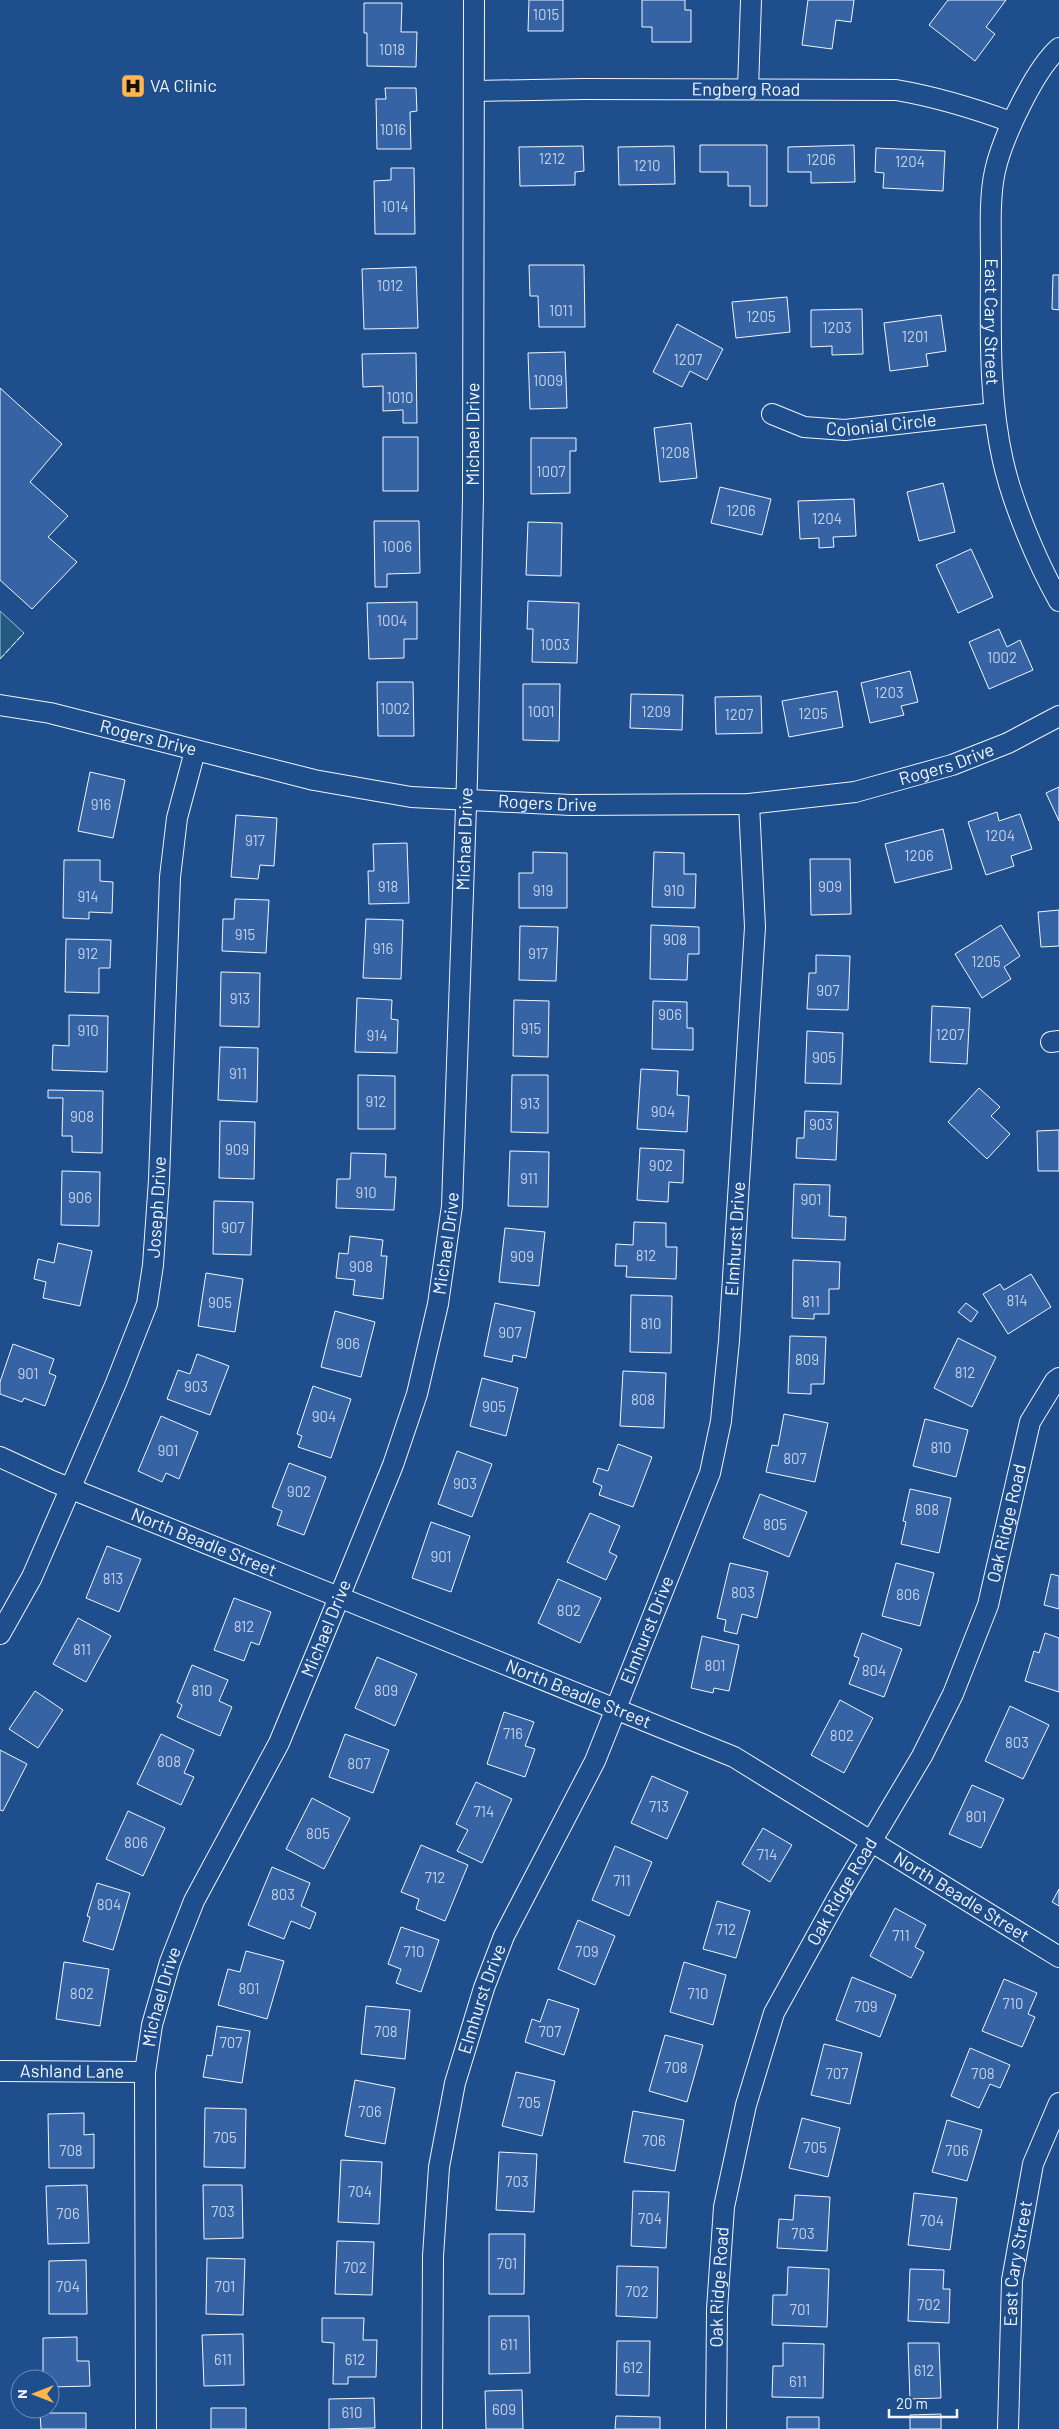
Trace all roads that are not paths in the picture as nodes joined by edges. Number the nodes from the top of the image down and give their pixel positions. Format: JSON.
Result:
{"nodes":[{"id":1,"x":474,"y":0,"type":"edge"},
{"id":2,"x":751,"y":0,"type":"edge"},
{"id":3,"x":1059,"y":48,"type":"edge"},
{"id":4,"x":748,"y":89,"type":"junction"},
{"id":5,"x":475,"y":91,"type":"junction"},
{"id":6,"x":1011,"y":122,"type":"junction"},
{"id":7,"x":994,"y":413,"type":"junction"},
{"id":8,"x":772,"y":414,"type":"dead end"},
{"id":9,"x":1059,"y":601,"type":"edge"},
{"id":10,"x":0,"y":705,"type":"edge"},
{"id":11,"x":1059,"y":716,"type":"edge"},
{"id":12,"x":194,"y":751,"type":"junction"},
{"id":13,"x":467,"y":801,"type":"junction"},
{"id":14,"x":749,"y":804,"type":"junction"},
{"id":15,"x":1059,"y":1378,"type":"edge"},
{"id":16,"x":0,"y":1457,"type":"edge"},
{"id":17,"x":70,"y":1488,"type":"junction"},
{"id":18,"x":338,"y":1596,"type":"junction"},
{"id":19,"x":0,"y":1634,"type":"edge"},
{"id":20,"x":616,"y":1708,"type":"junction"},
{"id":21,"x":872,"y":1842,"type":"junction"},
{"id":22,"x":1059,"y":1957,"type":"edge"},
{"id":23,"x":0,"y":2071,"type":"edge"},
{"id":24,"x":145,"y":2072,"type":"junction"},
{"id":25,"x":1059,"y":2103,"type":"edge"},
{"id":26,"x":146,"y":2429,"type":"edge"},
{"id":27,"x":432,"y":2429,"type":"edge"},
{"id":28,"x":716,"y":2429,"type":"edge"},
{"id":29,"x":1008,"y":2429,"type":"edge"}],
"edges":[{"from":1,"to":5,"type":"street","name":"Michael Drive"},
{"from":2,"to":4,"type":"street"},
{"from":3,"to":6,"type":"street","name":"East Cary Street"},
{"from":4,"to":5,"type":"street","name":"Engberg Road"},
{"from":4,"to":6,"type":"street","name":"Engberg Road"},
{"from":5,"to":13,"type":"street","name":"Michael Drive"},
{"from":6,"to":7,"type":"street","name":"East Cary Street"},
{"from":7,"to":8,"type":"street","name":"Colonial Circle"},
{"from":7,"to":9,"type":"street","name":"East Cary Street"},
{"from":10,"to":12,"type":"street","name":"Rogers Drive"},
{"from":11,"to":14,"type":"street","name":"Rogers Drive"},
{"from":12,"to":13,"type":"street","name":"Rogers Drive"},
{"from":12,"to":17,"type":"street","name":"Joseph Drive"},
{"from":13,"to":14,"type":"street","name":"Rogers Drive"},
{"from":13,"to":18,"type":"street","name":"Michael Drive"},
{"from":14,"to":20,"type":"street","name":"Elmhurst Drive"},
{"from":15,"to":21,"type":"street","name":"Oak Ridge Road"},
{"from":16,"to":17,"type":"street","name":"North Beadle Street"},
{"from":17,"to":18,"type":"street","name":"North Beadle Street"},
{"from":17,"to":19,"type":"street","name":"Joseph Drive"},
{"from":18,"to":20,"type":"street","name":"North Beadle Street"},
{"from":18,"to":24,"type":"street","name":"Michael Drive"},
{"from":20,"to":21,"type":"street","name":"North Beadle Street"},
{"from":20,"to":27,"type":"street","name":"Elmhurst Drive"},
{"from":21,"to":22,"type":"street","name":"North Beadle Street"},
{"from":21,"to":28,"type":"street","name":"Oak Ridge Road"},
{"from":23,"to":24,"type":"street","name":"Ashland Lane"},
{"from":24,"to":26,"type":"street","name":"Michael Drive"},
{"from":25,"to":29,"type":"street","name":"East Cary Street"}]}
